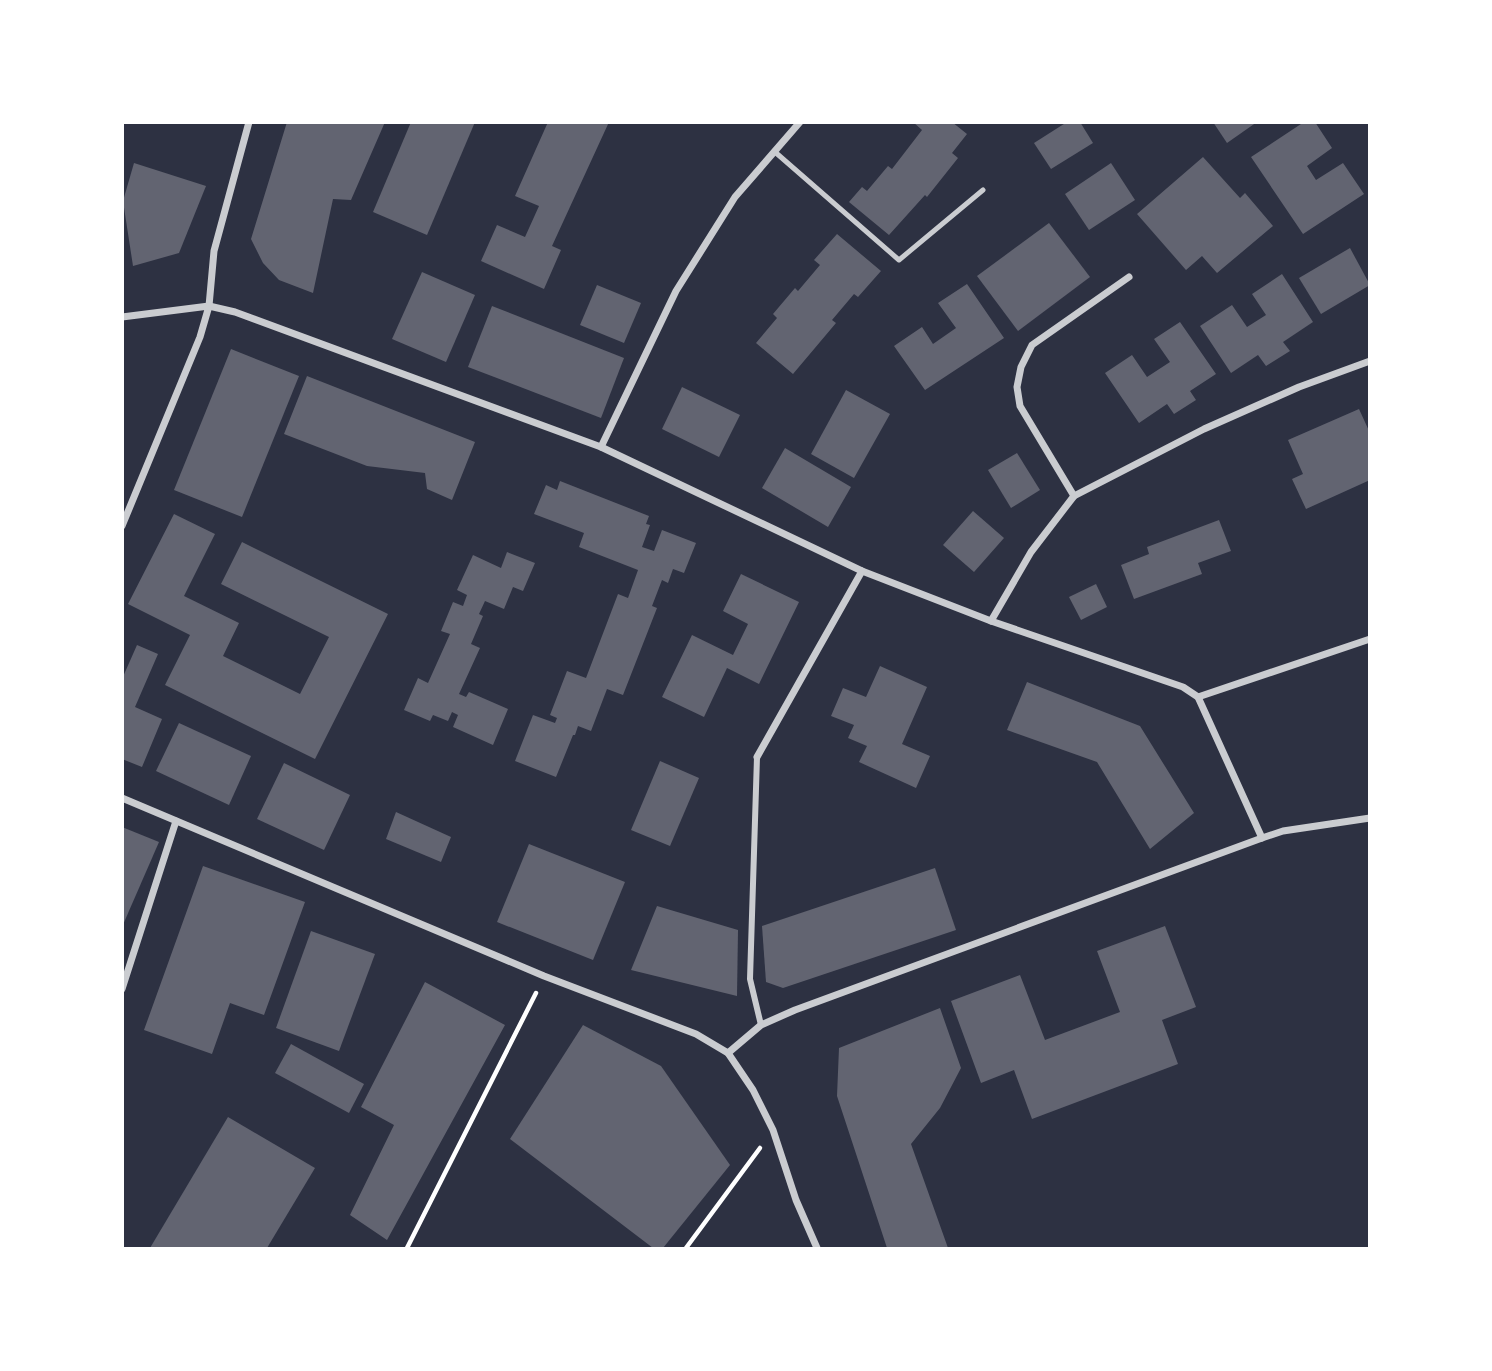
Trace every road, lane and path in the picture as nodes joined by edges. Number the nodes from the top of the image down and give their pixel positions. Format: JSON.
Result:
{"nodes":[{"id":1,"x":249,"y":122,"type":"edge"},
{"id":2,"x":800,"y":122,"type":"edge"},
{"id":3,"x":775,"y":152,"type":"junction"},
{"id":4,"x":983,"y":190,"type":"dead end"},
{"id":5,"x":1129,"y":278,"type":"dead end"},
{"id":6,"x":209,"y":306,"type":"junction"},
{"id":7,"x":122,"y":317,"type":"edge"},
{"id":8,"x":1370,"y":361,"type":"edge"},
{"id":9,"x":601,"y":447,"type":"junction"},
{"id":10,"x":1074,"y":496,"type":"junction"},
{"id":11,"x":122,"y":526,"type":"edge"},
{"id":12,"x":862,"y":571,"type":"junction"},
{"id":13,"x":991,"y":621,"type":"junction"},
{"id":14,"x":1370,"y":639,"type":"edge"},
{"id":15,"x":1198,"y":697,"type":"junction"},
{"id":16,"x":757,"y":757,"type":"joint"},
{"id":17,"x":122,"y":797,"type":"edge"},
{"id":18,"x":1370,"y":818,"type":"edge"},
{"id":19,"x":176,"y":821,"type":"junction"},
{"id":20,"x":1262,"y":838,"type":"junction"},
{"id":21,"x":544,"y":976,"type":"junction"},
{"id":22,"x":122,"y":989,"type":"edge"},
{"id":23,"x":761,"y":1025,"type":"junction"},
{"id":24,"x":728,"y":1053,"type":"junction"},
{"id":25,"x":772,"y":1130,"type":"junction"},
{"id":26,"x":407,"y":1248,"type":"edge"},
{"id":27,"x":686,"y":1248,"type":"edge"},
{"id":28,"x":817,"y":1248,"type":"edge"}],
"edges":[{"from":1,"to":6,"type":"street"},
{"from":2,"to":3,"type":"street"},
{"from":3,"to":4,"type":"lane"},
{"from":3,"to":9,"type":"street"},
{"from":5,"to":10,"type":"street"},
{"from":6,"to":7,"type":"street"},
{"from":6,"to":9,"type":"street"},
{"from":6,"to":11,"type":"street"},
{"from":8,"to":10,"type":"street"},
{"from":9,"to":12,"type":"street"},
{"from":10,"to":13,"type":"street"},
{"from":12,"to":13,"type":"street"},
{"from":12,"to":16,"type":"street"},
{"from":13,"to":15,"type":"street"},
{"from":14,"to":15,"type":"street"},
{"from":15,"to":20,"type":"street"},
{"from":16,"to":23,"type":"street"},
{"from":17,"to":19,"type":"street"},
{"from":18,"to":20,"type":"street"},
{"from":19,"to":21,"type":"street"},
{"from":19,"to":22,"type":"street"},
{"from":20,"to":23,"type":"street"},
{"from":21,"to":24,"type":"street"},
{"from":21,"to":26,"type":"path"},
{"from":23,"to":24,"type":"street"},
{"from":24,"to":25,"type":"street"},
{"from":25,"to":27,"type":"path"},
{"from":25,"to":28,"type":"street"}]}
